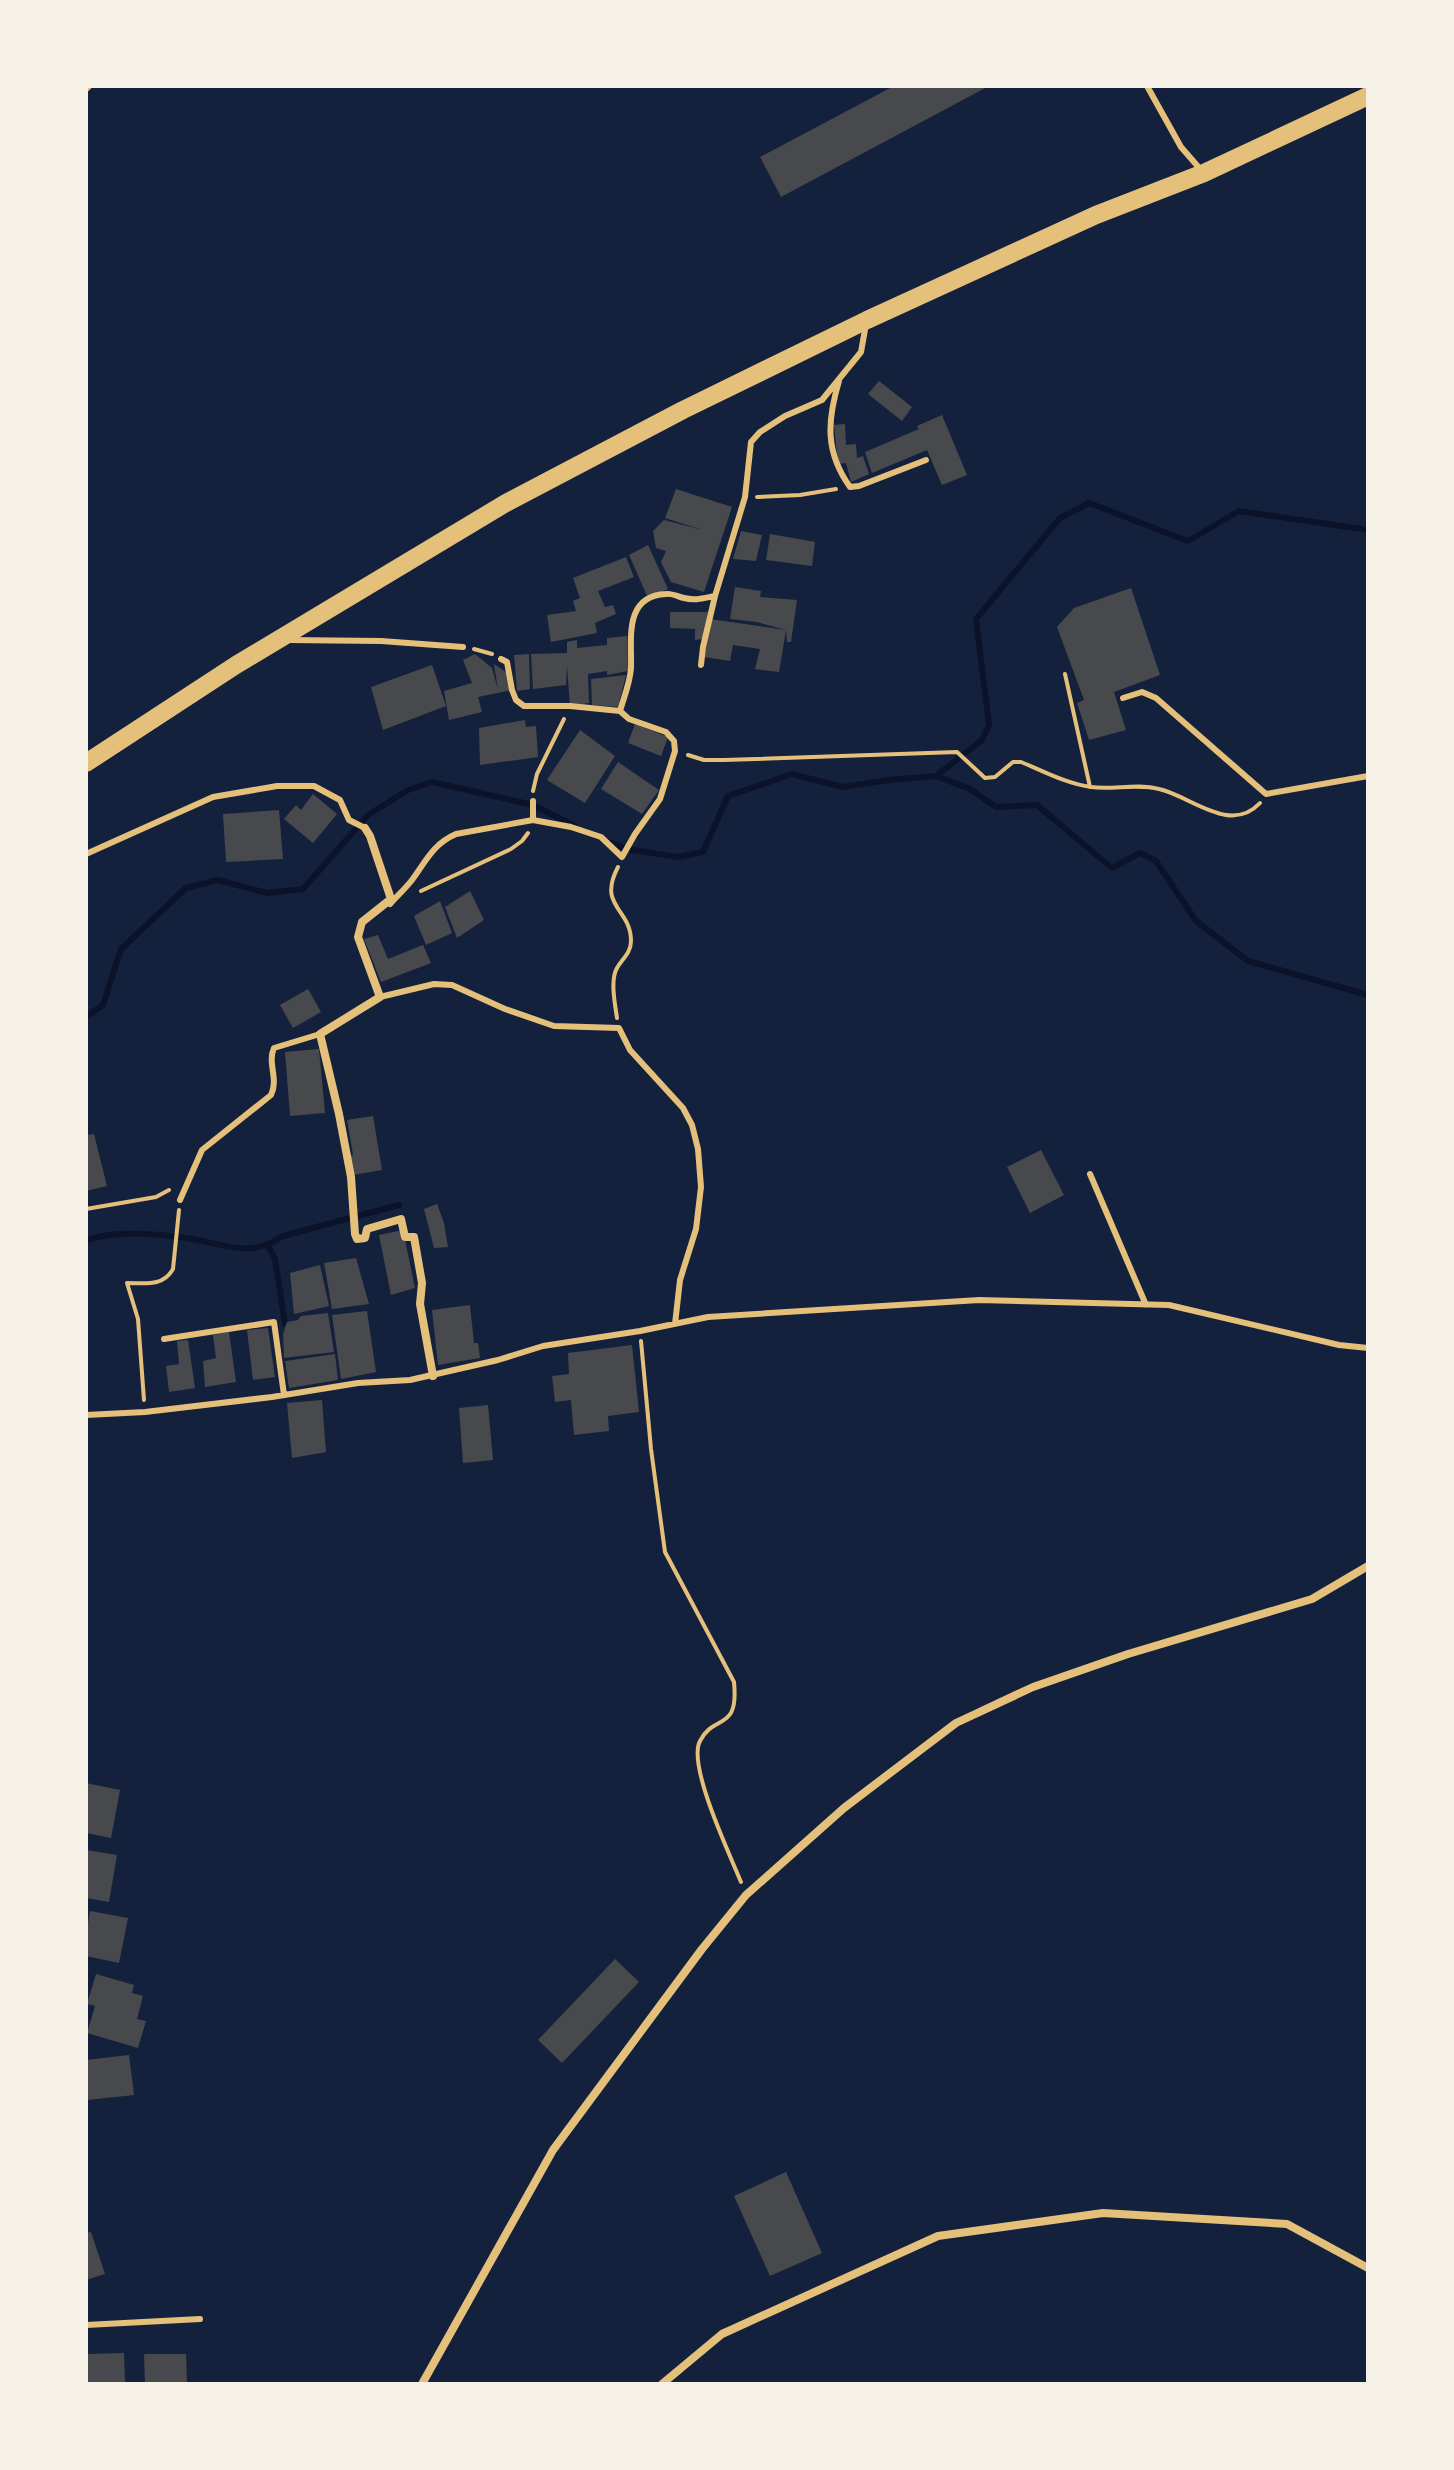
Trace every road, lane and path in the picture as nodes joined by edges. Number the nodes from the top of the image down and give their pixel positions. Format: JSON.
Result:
{"nodes":[{"id":1,"x":1147,"y":86,"type":"edge"},
{"id":2,"x":1368,"y":96,"type":"edge"},
{"id":3,"x":1204,"y":173,"type":"junction"},
{"id":4,"x":867,"y":320,"type":"junction"},
{"id":5,"x":840,"y":378,"type":"junction"},
{"id":6,"x":926,"y":460,"type":"dead end"},
{"id":7,"x":850,"y":487,"type":"junction"},
{"id":8,"x":745,"y":497,"type":"junction"},
{"id":9,"x":715,"y":596,"type":"junction"},
{"id":10,"x":277,"y":640,"type":"junction"},
{"id":11,"x":463,"y":647,"type":"joint"},
{"id":12,"x":501,"y":659,"type":"joint"},
{"id":13,"x":701,"y":665,"type":"dead end"},
{"id":14,"x":1065,"y":674,"type":"dead end"},
{"id":15,"x":1123,"y":698,"type":"dead end"},
{"id":16,"x":570,"y":706,"type":"junction"},
{"id":17,"x":620,"y":711,"type":"junction"},
{"id":18,"x":675,"y":751,"type":"junction"},
{"id":19,"x":86,"y":763,"type":"edge"},
{"id":20,"x":1368,"y":776,"type":"edge"},
{"id":21,"x":1090,"y":787,"type":"junction"},
{"id":22,"x":1266,"y":794,"type":"junction"},
{"id":23,"x":533,"y":801,"type":"joint"},
{"id":24,"x":533,"y":817,"type":"junction"},
{"id":25,"x":365,"y":828,"type":"joint"},
{"id":26,"x":86,"y":854,"type":"edge"},
{"id":27,"x":622,"y":857,"type":"junction"},
{"id":28,"x":394,"y":899,"type":"junction"},
{"id":29,"x":362,"y":922,"type":"junction"},
{"id":30,"x":380,"y":997,"type":"junction"},
{"id":31,"x":619,"y":1028,"type":"junction"},
{"id":32,"x":320,"y":1034,"type":"junction"},
{"id":33,"x":1090,"y":1174,"type":"dead end"},
{"id":34,"x":180,"y":1200,"type":"junction"},
{"id":35,"x":86,"y":1209,"type":"edge"},
{"id":36,"x":1146,"y":1305,"type":"junction"},
{"id":37,"x":675,"y":1324,"type":"junction"},
{"id":38,"x":640,"y":1331,"type":"junction"},
{"id":39,"x":164,"y":1339,"type":"dead end"},
{"id":40,"x":1368,"y":1348,"type":"edge"},
{"id":41,"x":433,"y":1376,"type":"junction"},
{"id":42,"x":284,"y":1395,"type":"junction"},
{"id":43,"x":145,"y":1412,"type":"junction"},
{"id":44,"x":86,"y":1415,"type":"edge"},
{"id":45,"x":1368,"y":1566,"type":"edge"},
{"id":46,"x":746,"y":1895,"type":"junction"},
{"id":47,"x":1368,"y":2268,"type":"edge"},
{"id":48,"x":200,"y":2319,"type":"dead end"},
{"id":49,"x":86,"y":2325,"type":"edge"},
{"id":50,"x":422,"y":2384,"type":"edge"},
{"id":51,"x":662,"y":2384,"type":"edge"}],
"edges":[{"from":1,"to":3,"type":"lane"},
{"from":2,"to":3,"type":"main road"},
{"from":3,"to":4,"type":"main road"},
{"from":4,"to":5,"type":"lane"},
{"from":4,"to":10,"type":"main road"},
{"from":5,"to":7,"type":"lane"},
{"from":5,"to":8,"type":"lane"},
{"from":6,"to":7,"type":"lane"},
{"from":7,"to":8,"type":"path"},
{"from":8,"to":9,"type":"lane"},
{"from":9,"to":13,"type":"lane"},
{"from":9,"to":17,"type":"lane"},
{"from":10,"to":11,"type":"lane"},
{"from":10,"to":19,"type":"main road"},
{"from":11,"to":12,"type":"path"},
{"from":12,"to":16,"type":"lane"},
{"from":14,"to":21,"type":"path"},
{"from":15,"to":22,"type":"lane"},
{"from":16,"to":17,"type":"lane"},
{"from":16,"to":23,"type":"path"},
{"from":17,"to":18,"type":"lane"},
{"from":18,"to":21,"type":"path"},
{"from":18,"to":27,"type":"lane"},
{"from":20,"to":22,"type":"lane"},
{"from":21,"to":22,"type":"path"},
{"from":23,"to":24,"type":"lane"},
{"from":24,"to":27,"type":"lane"},
{"from":24,"to":28,"type":"path"},
{"from":24,"to":28,"type":"lane"},
{"from":25,"to":26,"type":"lane"},
{"from":25,"to":29,"type":"street"},
{"from":27,"to":31,"type":"path"},
{"from":28,"to":29,"type":"lane"},
{"from":29,"to":30,"type":"street"},
{"from":30,"to":31,"type":"lane"},
{"from":30,"to":32,"type":"street"},
{"from":31,"to":37,"type":"lane"},
{"from":32,"to":34,"type":"lane"},
{"from":32,"to":41,"type":"street"},
{"from":33,"to":36,"type":"lane"},
{"from":34,"to":35,"type":"path"},
{"from":34,"to":43,"type":"path"},
{"from":36,"to":37,"type":"lane"},
{"from":36,"to":40,"type":"lane"},
{"from":37,"to":38,"type":"lane"},
{"from":38,"to":41,"type":"lane"},
{"from":38,"to":46,"type":"path"},
{"from":39,"to":42,"type":"lane"},
{"from":41,"to":42,"type":"lane"},
{"from":42,"to":43,"type":"lane"},
{"from":43,"to":44,"type":"lane"},
{"from":45,"to":46,"type":"street"},
{"from":46,"to":50,"type":"street"},
{"from":47,"to":51,"type":"street"},
{"from":48,"to":49,"type":"lane"}]}
